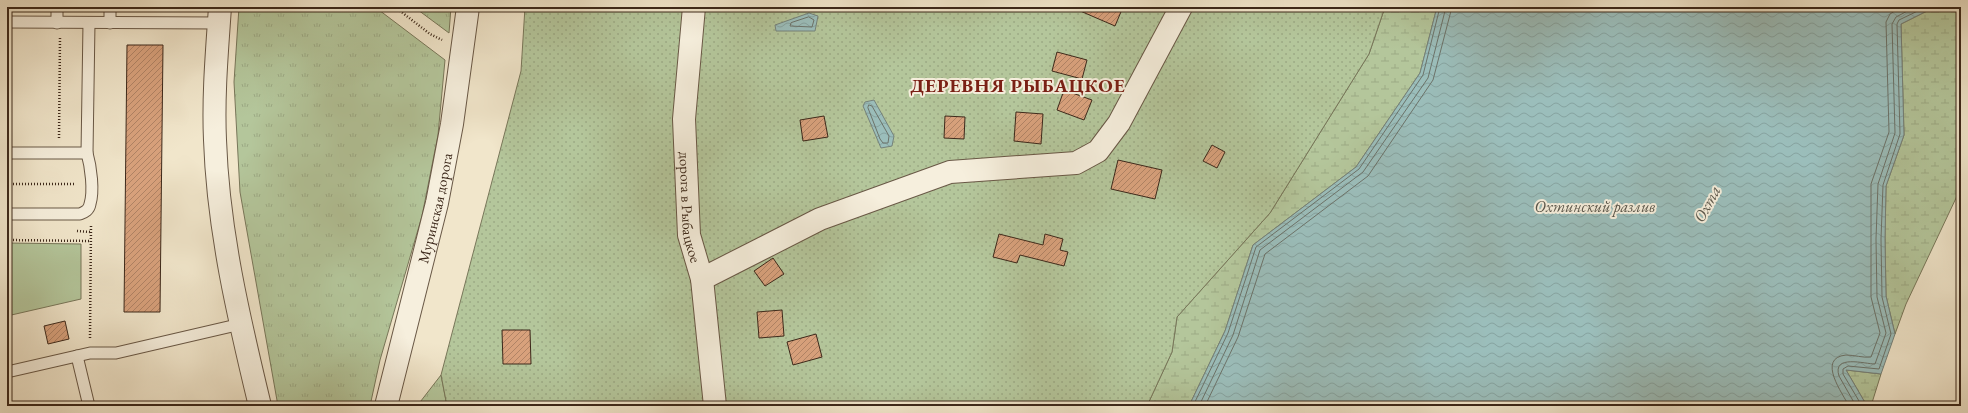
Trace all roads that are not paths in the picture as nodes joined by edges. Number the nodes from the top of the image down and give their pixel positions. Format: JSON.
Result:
{"nodes":[{"id":1,"x":57,"y":7,"type":"edge"},
{"id":2,"x":110,"y":7,"type":"edge"},
{"id":3,"x":468,"y":7,"type":"edge"},
{"id":4,"x":694,"y":7,"type":"edge"},
{"id":5,"x":1181,"y":7,"type":"edge"},
{"id":6,"x":219,"y":15,"type":"edge"},
{"id":7,"x":7,"y":22,"type":"edge"},
{"id":8,"x":57,"y":23,"type":"junction"},
{"id":9,"x":89,"y":23,"type":"junction"},
{"id":10,"x":110,"y":23,"type":"junction"},
{"id":11,"x":7,"y":153,"type":"edge"},
{"id":12,"x":87,"y":154,"type":"junction"},
{"id":13,"x":8,"y":214,"type":"edge"},
{"id":14,"x":702,"y":279,"type":"junction"},
{"id":15,"x":241,"y":324,"type":"junction"},
{"id":16,"x":77,"y":356,"type":"junction"},
{"id":17,"x":7,"y":372,"type":"edge"},
{"id":18,"x":89,"y":406,"type":"edge"},
{"id":19,"x":260,"y":406,"type":"edge"},
{"id":20,"x":386,"y":406,"type":"edge"},
{"id":21,"x":715,"y":406,"type":"edge"}],
"edges":[{"from":1,"to":8,"type":"lane"},
{"from":2,"to":10,"type":"lane"},
{"from":3,"to":20,"type":"street","name":"Муринская дорога"},
{"from":4,"to":14,"type":"street","name":"дорога в Рыбацкое"},
{"from":5,"to":14,"type":"street"},
{"from":6,"to":10,"type":"lane"},
{"from":6,"to":15,"type":"street"},
{"from":7,"to":8,"type":"lane"},
{"from":8,"to":9,"type":"lane"},
{"from":9,"to":10,"type":"lane"},
{"from":9,"to":12,"type":"lane"},
{"from":11,"to":12,"type":"lane"},
{"from":12,"to":13,"type":"lane"},
{"from":14,"to":21,"type":"street","name":"дорога в Рыбацкое"},
{"from":15,"to":16,"type":"lane"},
{"from":15,"to":19,"type":"street"},
{"from":16,"to":17,"type":"lane"},
{"from":16,"to":18,"type":"lane"}]}
